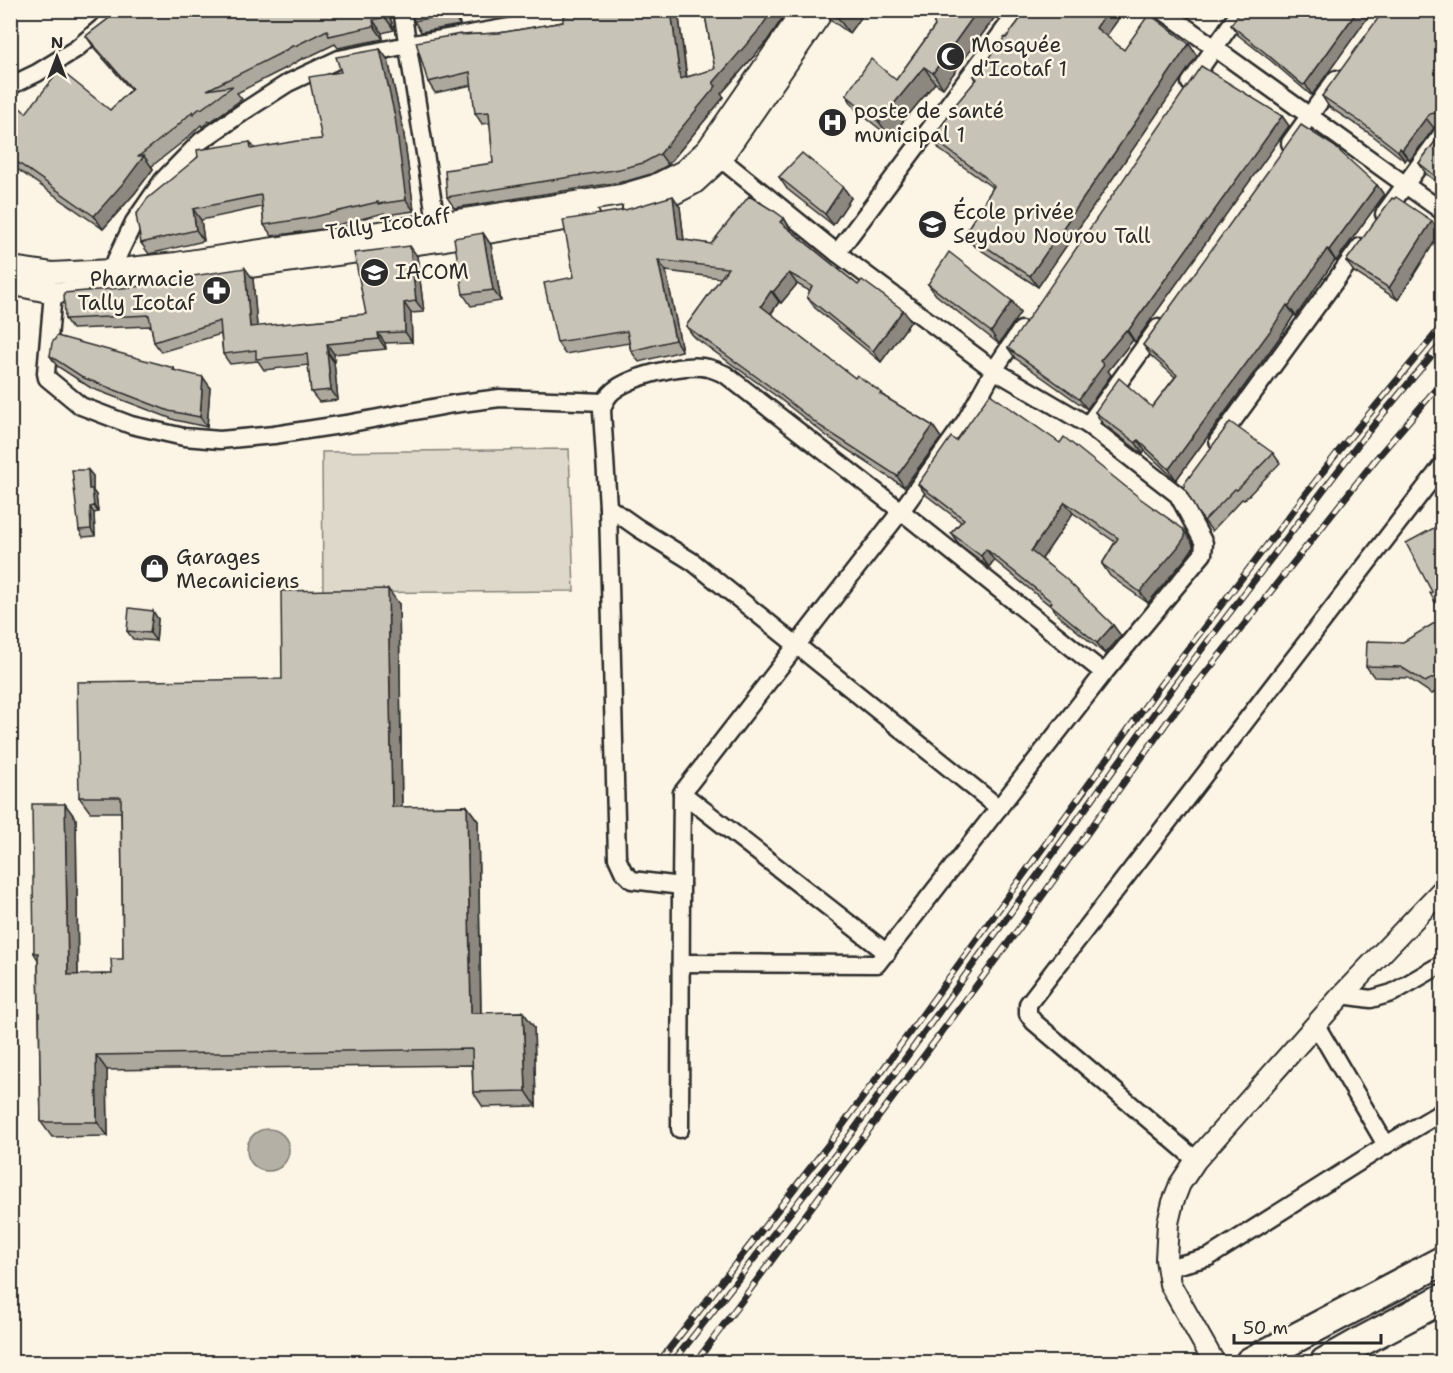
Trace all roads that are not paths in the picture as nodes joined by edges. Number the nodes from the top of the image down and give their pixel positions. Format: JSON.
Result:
{"nodes":[{"id":1,"x":122,"y":10,"type":"edge"},
{"id":2,"x":402,"y":10,"type":"edge"},
{"id":3,"x":605,"y":10,"type":"edge"},
{"id":4,"x":803,"y":10,"type":"edge"},
{"id":5,"x":824,"y":10,"type":"edge"},
{"id":6,"x":1018,"y":10,"type":"edge"},
{"id":7,"x":1162,"y":10,"type":"edge"},
{"id":8,"x":1241,"y":10,"type":"edge"},
{"id":9,"x":408,"y":45,"type":"junction"},
{"id":10,"x":1214,"y":48,"type":"junction"},
{"id":11,"x":1344,"y":68,"type":"edge"},
{"id":12,"x":10,"y":86,"type":"edge"},
{"id":13,"x":1181,"y":96,"type":"edge"},
{"id":14,"x":1309,"y":116,"type":"junction"},
{"id":15,"x":1443,"y":134,"type":"edge"},
{"id":16,"x":714,"y":154,"type":"junction"},
{"id":17,"x":1282,"y":154,"type":"edge"},
{"id":18,"x":1406,"y":184,"type":"junction"},
{"id":19,"x":1443,"y":211,"type":"edge"},
{"id":20,"x":436,"y":222,"type":"junction"},
{"id":21,"x":837,"y":254,"type":"junction"},
{"id":22,"x":10,"y":267,"type":"edge"},
{"id":23,"x":111,"y":270,"type":"junction"},
{"id":24,"x":10,"y":284,"type":"edge"},
{"id":25,"x":53,"y":293,"type":"junction"},
{"id":26,"x":1164,"y":319,"type":"edge"},
{"id":27,"x":1028,"y":321,"type":"edge"},
{"id":28,"x":994,"y":370,"type":"junction"},
{"id":29,"x":604,"y":402,"type":"junction"},
{"id":30,"x":1088,"y":425,"type":"junction"},
{"id":31,"x":1206,"y":458,"type":"edge"},
{"id":32,"x":1443,"y":466,"type":"edge"},
{"id":33,"x":608,"y":507,"type":"junction"},
{"id":34,"x":901,"y":511,"type":"junction"},
{"id":35,"x":796,"y":645,"type":"junction"},
{"id":36,"x":1104,"y":673,"type":"junction"},
{"id":37,"x":682,"y":793,"type":"junction"},
{"id":38,"x":999,"y":808,"type":"junction"},
{"id":39,"x":681,"y":886,"type":"junction"},
{"id":40,"x":1443,"y":890,"type":"edge"},
{"id":41,"x":887,"y":953,"type":"junction"},
{"id":42,"x":681,"y":963,"type":"junction"},
{"id":43,"x":1443,"y":964,"type":"edge"},
{"id":44,"x":1342,"y":995,"type":"junction"},
{"id":45,"x":1316,"y":1025,"type":"junction"},
{"id":46,"x":1443,"y":1112,"type":"edge"},
{"id":47,"x":680,"y":1129,"type":"dead end"},
{"id":48,"x":1386,"y":1145,"type":"junction"},
{"id":49,"x":1196,"y":1160,"type":"junction"},
{"id":50,"x":1443,"y":1261,"type":"edge"},
{"id":51,"x":1167,"y":1268,"type":"junction"},
{"id":52,"x":1443,"y":1299,"type":"edge"},
{"id":53,"x":1252,"y":1361,"type":"edge"},
{"id":54,"x":1214,"y":1362,"type":"edge"},
{"id":55,"x":1325,"y":1362,"type":"edge"}],
"edges":[{"from":1,"to":12,"type":"street"},
{"from":2,"to":9,"type":"street"},
{"from":3,"to":9,"type":"street"},
{"from":4,"to":16,"type":"street","name":"Tally Icotaff"},
{"from":5,"to":16,"type":"street","name":"Tally Icotaff"},
{"from":6,"to":21,"type":"street"},
{"from":7,"to":10,"type":"street"},
{"from":8,"to":10,"type":"street"},
{"from":9,"to":20,"type":"street"},
{"from":9,"to":23,"type":"street"},
{"from":10,"to":13,"type":"street"},
{"from":10,"to":14,"type":"street"},
{"from":11,"to":14,"type":"street"},
{"from":14,"to":17,"type":"street"},
{"from":14,"to":18,"type":"street"},
{"from":15,"to":18,"type":"street"},
{"from":16,"to":20,"type":"street","name":"Tally Icotaff"},
{"from":16,"to":21,"type":"street"},
{"from":16,"to":25,"type":"street","name":"Tally Icotaff"},
{"from":18,"to":19,"type":"street"},
{"from":18,"to":31,"type":"street"},
{"from":20,"to":23,"type":"street","name":"Tally Icotaff"},
{"from":21,"to":28,"type":"street"},
{"from":22,"to":23,"type":"street","name":"Tally Icotaff"},
{"from":24,"to":25,"type":"street","name":"Tally Icotaff"},
{"from":25,"to":29,"type":"street"},
{"from":26,"to":30,"type":"street"},
{"from":27,"to":28,"type":"street"},
{"from":28,"to":30,"type":"street"},
{"from":28,"to":34,"type":"street"},
{"from":29,"to":33,"type":"street"},
{"from":29,"to":34,"type":"street"},
{"from":30,"to":36,"type":"street"},
{"from":32,"to":49,"type":"street"},
{"from":33,"to":35,"type":"street"},
{"from":33,"to":39,"type":"street"},
{"from":34,"to":35,"type":"street"},
{"from":34,"to":36,"type":"street"},
{"from":35,"to":37,"type":"street"},
{"from":35,"to":38,"type":"street"},
{"from":36,"to":38,"type":"street"},
{"from":37,"to":39,"type":"street"},
{"from":37,"to":41,"type":"street"},
{"from":38,"to":41,"type":"street"},
{"from":39,"to":42,"type":"street"},
{"from":40,"to":44,"type":"street"},
{"from":41,"to":42,"type":"street"},
{"from":42,"to":47,"type":"street"},
{"from":43,"to":44,"type":"street"},
{"from":44,"to":45,"type":"street"},
{"from":45,"to":48,"type":"street"},
{"from":45,"to":49,"type":"street"},
{"from":46,"to":48,"type":"street"},
{"from":48,"to":51,"type":"street"},
{"from":49,"to":51,"type":"street"},
{"from":50,"to":53,"type":"highway"},
{"from":51,"to":54,"type":"street"},
{"from":52,"to":55,"type":"highway"}]}
